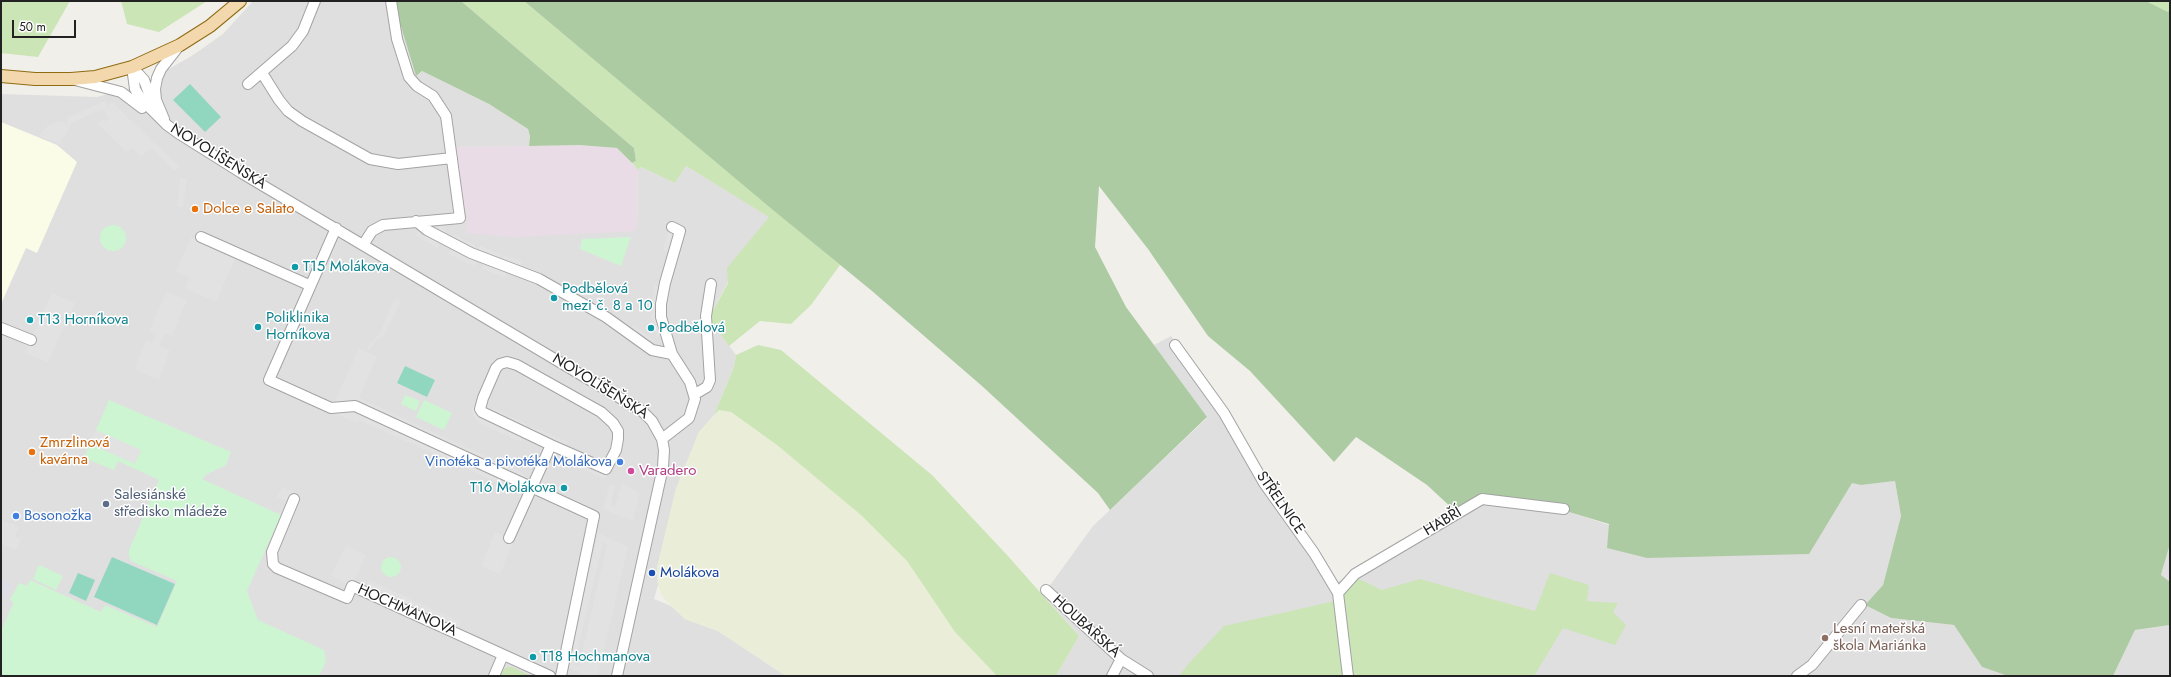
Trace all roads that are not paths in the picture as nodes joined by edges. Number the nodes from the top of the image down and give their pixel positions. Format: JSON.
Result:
{"nodes":[{"id":1,"x":240,"y":1,"type":"edge"},
{"id":2,"x":315,"y":1,"type":"edge"},
{"id":3,"x":391,"y":1,"type":"edge"},
{"id":4,"x":180,"y":45,"type":"junction"},
{"id":5,"x":132,"y":67,"type":"junction"},
{"id":6,"x":262,"y":73,"type":"junction"},
{"id":7,"x":1,"y":76,"type":"edge"},
{"id":8,"x":71,"y":79,"type":"junction"},
{"id":9,"x":248,"y":84,"type":"dead end"},
{"id":10,"x":167,"y":125,"type":"junction"},
{"id":11,"x":452,"y":158,"type":"junction"},
{"id":12,"x":416,"y":221,"type":"junction"},
{"id":13,"x":672,"y":227,"type":"dead end"},
{"id":14,"x":336,"y":228,"type":"junction"},
{"id":15,"x":201,"y":238,"type":"dead end"},
{"id":16,"x":363,"y":245,"type":"junction"},
{"id":17,"x":711,"y":284,"type":"dead end"},
{"id":18,"x":309,"y":286,"type":"junction"},
{"id":19,"x":1,"y":328,"type":"edge"},
{"id":20,"x":31,"y":340,"type":"dead end"},
{"id":21,"x":1175,"y":345,"type":"dead end"},
{"id":22,"x":672,"y":354,"type":"junction"},
{"id":23,"x":695,"y":394,"type":"junction"},
{"id":24,"x":662,"y":439,"type":"junction"},
{"id":25,"x":551,"y":445,"type":"junction"},
{"id":26,"x":532,"y":487,"type":"junction"},
{"id":27,"x":294,"y":499,"type":"dead end"},
{"id":28,"x":1564,"y":510,"type":"dead end"},
{"id":29,"x":509,"y":538,"type":"dead end"},
{"id":30,"x":1046,"y":590,"type":"dead end"},
{"id":31,"x":1338,"y":593,"type":"junction"},
{"id":32,"x":1861,"y":605,"type":"dead end"},
{"id":33,"x":503,"y":655,"type":"junction"},
{"id":34,"x":1121,"y":659,"type":"junction"},
{"id":35,"x":494,"y":676,"type":"edge"},
{"id":36,"x":550,"y":676,"type":"edge"},
{"id":37,"x":561,"y":676,"type":"edge"},
{"id":38,"x":618,"y":676,"type":"edge"},
{"id":39,"x":1112,"y":676,"type":"edge"},
{"id":40,"x":1148,"y":676,"type":"edge"},
{"id":41,"x":1348,"y":676,"type":"edge"},
{"id":42,"x":1797,"y":676,"type":"edge"}],
"edges":[{"from":1,"to":4,"type":"main road"},
{"from":2,"to":6,"type":"street"},
{"from":3,"to":11,"type":"street"},
{"from":4,"to":5,"type":"main road"},
{"from":4,"to":10,"type":"street"},
{"from":5,"to":8,"type":"main road"},
{"from":5,"to":10,"type":"street","name":"NOVOLÍŠEŇSKÁ"},
{"from":6,"to":9,"type":"street"},
{"from":6,"to":11,"type":"street"},
{"from":7,"to":8,"type":"main road"},
{"from":8,"to":10,"type":"street"},
{"from":10,"to":14,"type":"street","name":"NOVOLÍŠEŇSKÁ"},
{"from":11,"to":12,"type":"street"},
{"from":12,"to":16,"type":"street"},
{"from":12,"to":22,"type":"street"},
{"from":13,"to":22,"type":"street"},
{"from":14,"to":16,"type":"street","name":"NOVOLÍŠEŇSKÁ"},
{"from":14,"to":18,"type":"street"},
{"from":15,"to":18,"type":"street"},
{"from":16,"to":24,"type":"street","name":"NOVOLÍŠEŇSKÁ"},
{"from":17,"to":23,"type":"street"},
{"from":18,"to":26,"type":"street"},
{"from":19,"to":20,"type":"street"},
{"from":21,"to":31,"type":"street","name":"STŘELNICE"},
{"from":22,"to":23,"type":"street"},
{"from":23,"to":24,"type":"street"},
{"from":24,"to":38,"type":"street","name":"NOVOLÍŠEŇSKÁ"},
{"from":25,"to":25,"type":"street"},
{"from":25,"to":26,"type":"street"},
{"from":26,"to":29,"type":"street"},
{"from":26,"to":37,"type":"street"},
{"from":27,"to":33,"type":"street","name":"HOCHMANOVA"},
{"from":28,"to":31,"type":"street","name":"HABŘÍ"},
{"from":30,"to":34,"type":"street","name":"HOUBAŘSKÁ"},
{"from":31,"to":41,"type":"street","name":"STŘELNICE"},
{"from":32,"to":42,"type":"street"},
{"from":33,"to":35,"type":"street"},
{"from":33,"to":36,"type":"street","name":"HOCHMANOVA"},
{"from":34,"to":39,"type":"street"},
{"from":34,"to":40,"type":"street","name":"HOUBAŘSKÁ"}]}
